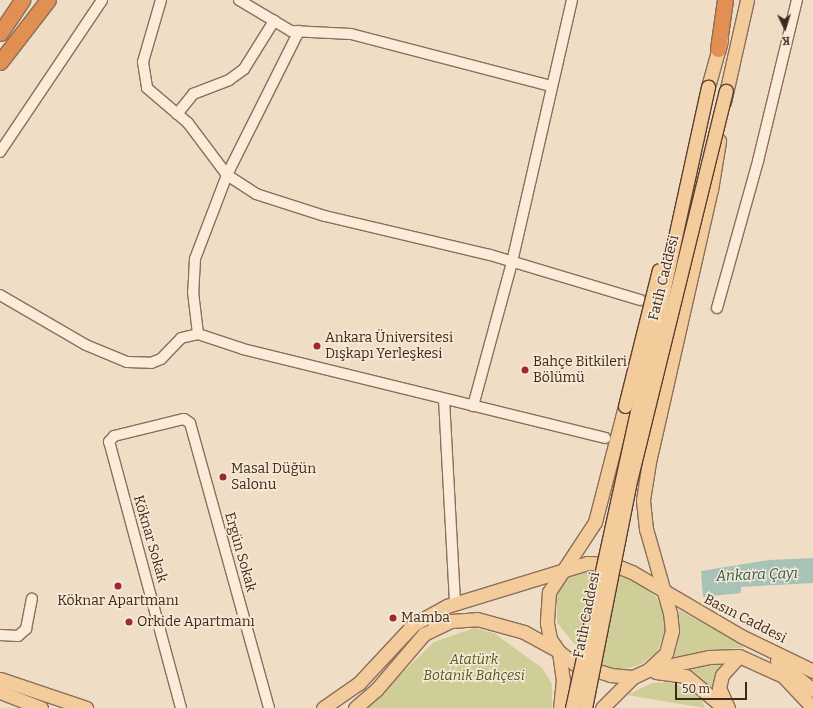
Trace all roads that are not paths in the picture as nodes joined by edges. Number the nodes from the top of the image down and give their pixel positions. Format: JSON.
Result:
{"nodes":[{"id":1,"x":22,"y":0,"type":"edge"},
{"id":2,"x":41,"y":0,"type":"edge"},
{"id":3,"x":48,"y":0,"type":"edge"},
{"id":4,"x":102,"y":0,"type":"edge"},
{"id":5,"x":161,"y":0,"type":"edge"},
{"id":6,"x":239,"y":0,"type":"edge"},
{"id":7,"x":572,"y":0,"type":"edge"},
{"id":8,"x":725,"y":0,"type":"edge"},
{"id":9,"x":731,"y":0,"type":"edge"},
{"id":10,"x":747,"y":0,"type":"edge"},
{"id":11,"x":797,"y":0,"type":"edge"},
{"id":12,"x":274,"y":21,"type":"junction"},
{"id":13,"x":299,"y":31,"type":"junction"},
{"id":14,"x":0,"y":34,"type":"edge"},
{"id":15,"x":718,"y":50,"type":"junction"},
{"id":16,"x":0,"y":54,"type":"edge"},
{"id":17,"x":0,"y":62,"type":"edge"},
{"id":18,"x":551,"y":86,"type":"junction"},
{"id":19,"x":708,"y":87,"type":"junction"},
{"id":20,"x":726,"y":91,"type":"junction"},
{"id":21,"x":177,"y":114,"type":"junction"},
{"id":22,"x":0,"y":152,"type":"edge"},
{"id":23,"x":227,"y":174,"type":"junction"},
{"id":24,"x":512,"y":262,"type":"junction"},
{"id":25,"x":0,"y":295,"type":"edge"},
{"id":26,"x":640,"y":300,"type":"dead end"},
{"id":27,"x":717,"y":308,"type":"dead end"},
{"id":28,"x":198,"y":334,"type":"junction"},
{"id":29,"x":444,"y":399,"type":"junction"},
{"id":30,"x":473,"y":406,"type":"junction"},
{"id":31,"x":171,"y":422,"type":"joint"},
{"id":32,"x":605,"y":438,"type":"dead end"},
{"id":33,"x":564,"y":568,"type":"junction"},
{"id":34,"x":663,"y":593,"type":"junction"},
{"id":35,"x":32,"y":599,"type":"dead end"},
{"id":36,"x":455,"y":602,"type":"junction"},
{"id":37,"x":0,"y":635,"type":"edge"},
{"id":38,"x":741,"y":636,"type":"junction"},
{"id":39,"x":559,"y":652,"type":"junction"},
{"id":40,"x":740,"y":656,"type":"junction"},
{"id":41,"x":648,"y":670,"type":"junction"},
{"id":42,"x":813,"y":671,"type":"edge"},
{"id":43,"x":633,"y":677,"type":"junction"},
{"id":44,"x":0,"y":679,"type":"edge"},
{"id":45,"x":813,"y":690,"type":"edge"},
{"id":46,"x":0,"y":692,"type":"edge"},
{"id":47,"x":40,"y":708,"type":"edge"},
{"id":48,"x":86,"y":708,"type":"edge"},
{"id":49,"x":181,"y":708,"type":"edge"},
{"id":50,"x":269,"y":708,"type":"edge"},
{"id":51,"x":323,"y":708,"type":"edge"},
{"id":52,"x":355,"y":708,"type":"edge"},
{"id":53,"x":560,"y":708,"type":"edge"},
{"id":54,"x":572,"y":708,"type":"edge"},
{"id":55,"x":585,"y":708,"type":"edge"},
{"id":56,"x":602,"y":708,"type":"edge"},
{"id":57,"x":724,"y":708,"type":"edge"},
{"id":58,"x":728,"y":708,"type":"edge"},
{"id":59,"x":813,"y":708,"type":"edge"}],
"edges":[{"from":1,"to":14,"type":"highway"},
{"from":2,"to":16,"type":"highway"},
{"from":3,"to":17,"type":"highway"},
{"from":4,"to":22,"type":"street"},
{"from":5,"to":21,"type":"street"},
{"from":6,"to":12,"type":"street"},
{"from":7,"to":18,"type":"street"},
{"from":8,"to":15,"type":"highway"},
{"from":9,"to":15,"type":"main road","name":"Fatih Caddesi"},
{"from":10,"to":20,"type":"main road","name":"Fatih Caddesi"},
{"from":11,"to":27,"type":"street"},
{"from":12,"to":13,"type":"street"},
{"from":12,"to":21,"type":"street"},
{"from":13,"to":18,"type":"street"},
{"from":13,"to":23,"type":"street"},
{"from":15,"to":19,"type":"main road","name":"Fatih Caddesi"},
{"from":18,"to":24,"type":"street"},
{"from":19,"to":33,"type":"main road","bridge":true},
{"from":19,"to":54,"type":"main road","name":"Fatih Caddesi","bridge":true},
{"from":20,"to":34,"type":"main road","bridge":true},
{"from":20,"to":55,"type":"main road","name":"Fatih Caddesi","bridge":true},
{"from":21,"to":23,"type":"street"},
{"from":23,"to":24,"type":"street"},
{"from":23,"to":28,"type":"street"},
{"from":24,"to":26,"type":"street"},
{"from":24,"to":30,"type":"street"},
{"from":25,"to":28,"type":"street"},
{"from":28,"to":29,"type":"street"},
{"from":29,"to":30,"type":"street"},
{"from":29,"to":36,"type":"street"},
{"from":30,"to":32,"type":"street"},
{"from":31,"to":49,"type":"street","name":"Köknar Sokak"},
{"from":31,"to":50,"type":"street","name":"Ergün Sokak"},
{"from":33,"to":34,"type":"main road","name":"Fatih Caddesi"},
{"from":33,"to":36,"type":"main road"},
{"from":33,"to":39,"type":"main road","name":"Fatih Caddesi"},
{"from":34,"to":38,"type":"main road","name":"Basın Caddesi"},
{"from":34,"to":41,"type":"main road"},
{"from":35,"to":37,"type":"street"},
{"from":36,"to":51,"type":"main road"},
{"from":38,"to":42,"type":"main road","name":"Basın Caddesi"},
{"from":38,"to":45,"type":"main road"},
{"from":39,"to":43,"type":"main road","name":"Fatih Caddesi"},
{"from":39,"to":52,"type":"main road"},
{"from":39,"to":53,"type":"main road"},
{"from":40,"to":41,"type":"main road"},
{"from":40,"to":58,"type":"main road"},
{"from":40,"to":59,"type":"main road"},
{"from":41,"to":43,"type":"main road"},
{"from":41,"to":57,"type":"main road"},
{"from":43,"to":56,"type":"main road"},
{"from":44,"to":48,"type":"main road"},
{"from":46,"to":47,"type":"main road"}]}
